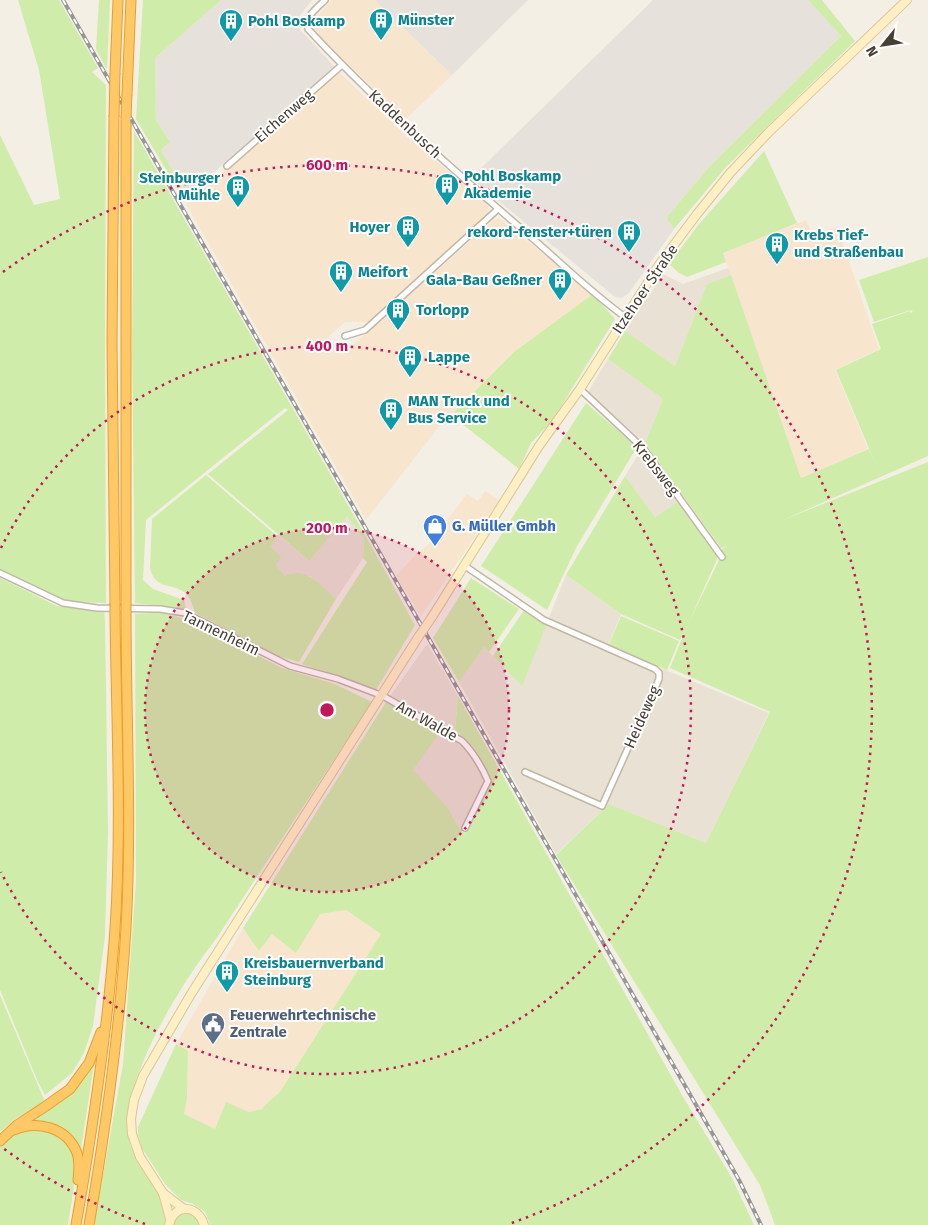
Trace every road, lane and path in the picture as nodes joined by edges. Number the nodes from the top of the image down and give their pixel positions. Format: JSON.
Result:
{"nodes":[{"id":1,"x":118,"y":0,"type":"edge"},
{"id":2,"x":130,"y":0,"type":"edge"},
{"id":3,"x":324,"y":0,"type":"edge"},
{"id":4,"x":907,"y":0,"type":"edge"},
{"id":5,"x":342,"y":65,"type":"junction"},
{"id":6,"x":226,"y":166,"type":"dead end"},
{"id":7,"x":498,"y":209,"type":"junction"},
{"id":8,"x":625,"y":317,"type":"junction"},
{"id":9,"x":345,"y":336,"type":"dead end"},
{"id":10,"x":580,"y":389,"type":"junction"},
{"id":11,"x":722,"y":557,"type":"dead end"},
{"id":12,"x":465,"y":566,"type":"junction"},
{"id":13,"x":0,"y":573,"type":"edge"},
{"id":14,"x":382,"y":696,"type":"junction"},
{"id":15,"x":525,"y":772,"type":"dead end"},
{"id":16,"x":465,"y":828,"type":"dead end"},
{"id":17,"x":108,"y":1013,"type":"junction"},
{"id":18,"x":8,"y":1134,"type":"junction"},
{"id":19,"x":0,"y":1140,"type":"edge"},
{"id":20,"x":163,"y":1193,"type":"junction"},
{"id":21,"x":184,"y":1209,"type":"junction"},
{"id":22,"x":170,"y":1222,"type":"edge"},
{"id":23,"x":76,"y":1224,"type":"edge"},
{"id":24,"x":89,"y":1225,"type":"edge"},
{"id":25,"x":204,"y":1225,"type":"edge"}],
"edges":[{"from":1,"to":17,"type":"highway","bridge":true},
{"from":2,"to":24,"type":"highway","bridge":true},
{"from":3,"to":5,"type":"street","name":"Kaddenbusch"},
{"from":4,"to":8,"type":"main road","name":"Itzehoer Straße"},
{"from":5,"to":6,"type":"street","name":"Eichenweg"},
{"from":5,"to":7,"type":"street","name":"Kaddenbusch"},
{"from":7,"to":8,"type":"street","name":"Kaddenbusch"},
{"from":7,"to":9,"type":"street"},
{"from":8,"to":10,"type":"main road","name":"Itzehoer Straße"},
{"from":10,"to":11,"type":"street","name":"Krebsweg"},
{"from":10,"to":12,"type":"main road","name":"Itzehoer Straße"},
{"from":12,"to":14,"type":"main road","name":"Itzehoer Straße","bridge":true},
{"from":12,"to":15,"type":"street","name":"Heideweg"},
{"from":13,"to":14,"type":"street","name":"Tannenheim"},
{"from":14,"to":16,"type":"street","name":"Am Walde"},
{"from":14,"to":20,"type":"main road","name":"Itzehoer Straße"},
{"from":17,"to":18,"type":"highway"},
{"from":17,"to":23,"type":"highway"},
{"from":18,"to":19,"type":"highway"},
{"from":18,"to":23,"type":"highway"},
{"from":20,"to":21,"type":"main road"},
{"from":20,"to":22,"type":"main road"},
{"from":21,"to":22,"type":"main road"},
{"from":21,"to":25,"type":"main road"}]}
